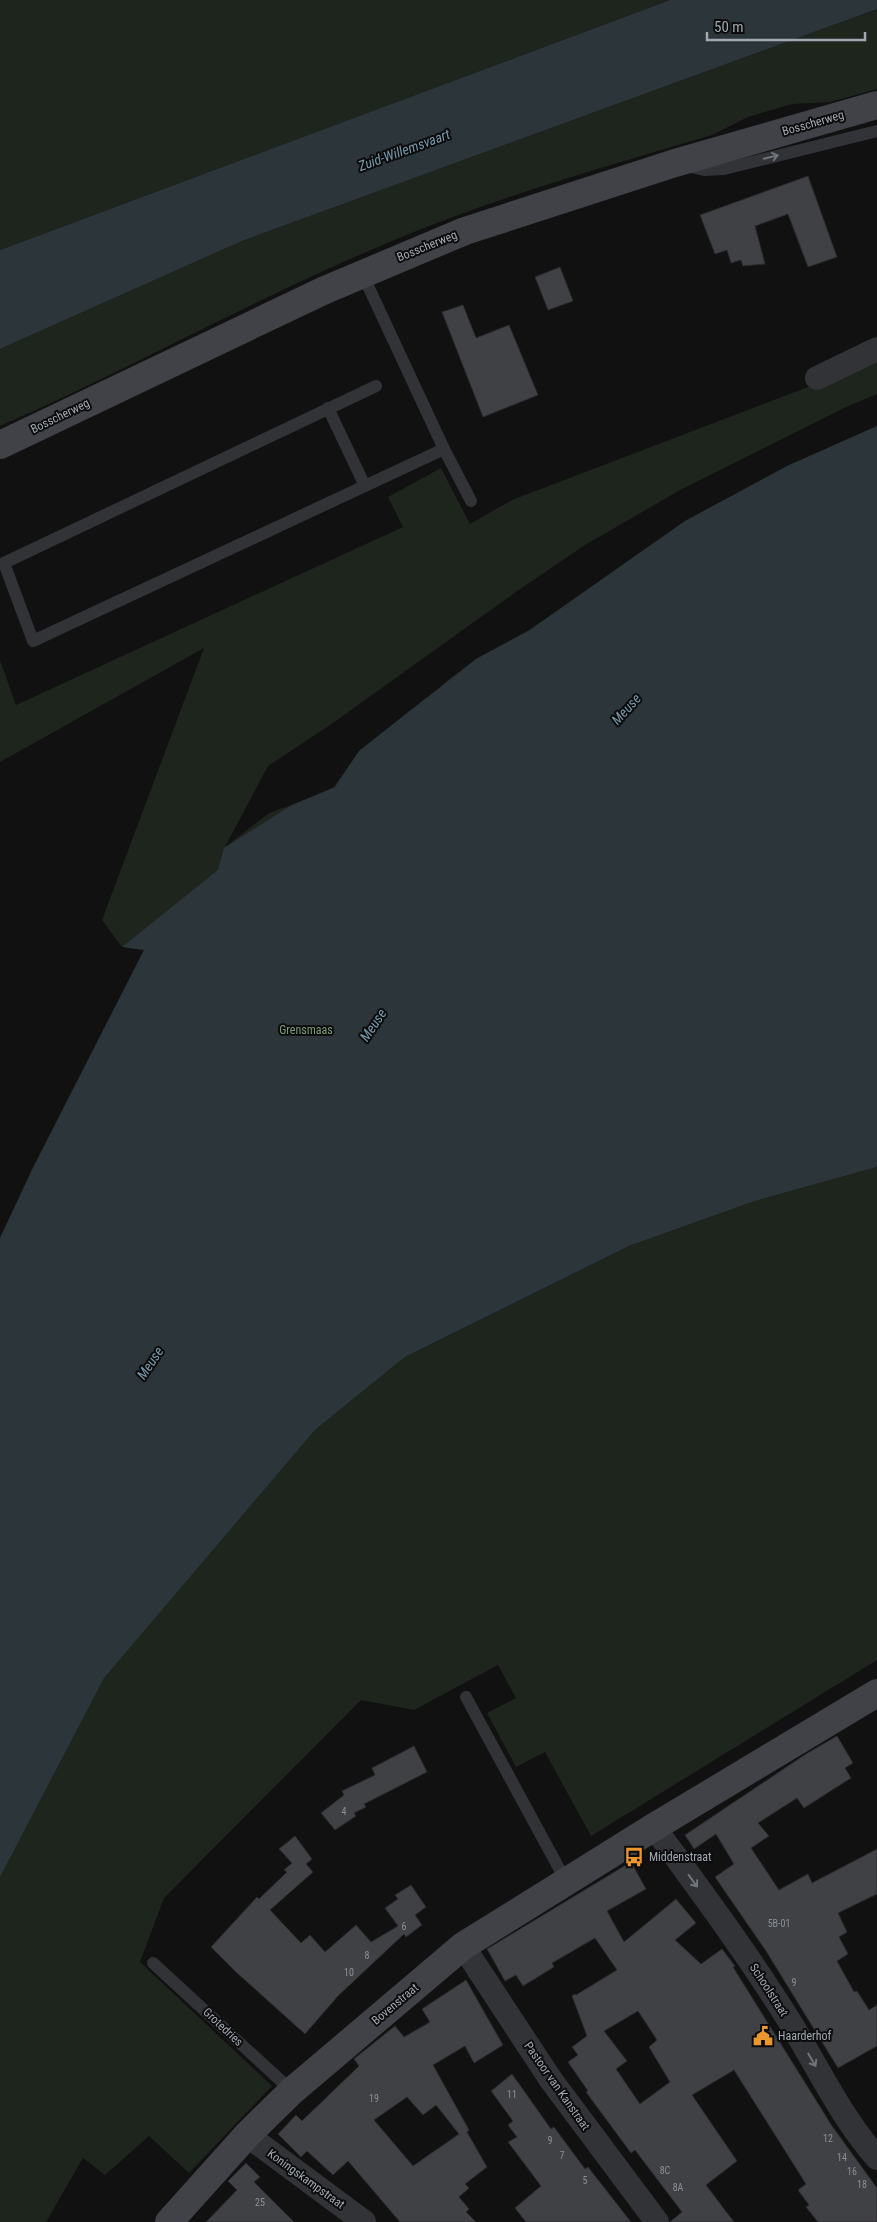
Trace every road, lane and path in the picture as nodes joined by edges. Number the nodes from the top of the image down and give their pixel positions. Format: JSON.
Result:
{"nodes":[{"id":1,"x":877,"y":105,"type":"edge"},
{"id":2,"x":877,"y":131,"type":"edge"},
{"id":3,"x":675,"y":164,"type":"junction"},
{"id":4,"x":362,"y":273,"type":"junction"},
{"id":5,"x":877,"y":349,"type":"edge"},
{"id":6,"x":817,"y":378,"type":"dead end"},
{"id":7,"x":376,"y":386,"type":"dead end"},
{"id":8,"x":328,"y":408,"type":"junction"},
{"id":9,"x":0,"y":445,"type":"edge"},
{"id":10,"x":444,"y":449,"type":"junction"},
{"id":11,"x":365,"y":486,"type":"junction"},
{"id":12,"x":472,"y":502,"type":"dead end"},
{"id":13,"x":877,"y":1693,"type":"edge"},
{"id":14,"x":466,"y":1697,"type":"dead end"},
{"id":15,"x":654,"y":1827,"type":"junction"},
{"id":16,"x":567,"y":1883,"type":"junction"},
{"id":17,"x":463,"y":1946,"type":"junction"},
{"id":18,"x":154,"y":1963,"type":"dead end"},
{"id":19,"x":292,"y":2091,"type":"junction"},
{"id":20,"x":247,"y":2135,"type":"junction"},
{"id":21,"x":877,"y":2158,"type":"edge"},
{"id":22,"x":169,"y":2222,"type":"edge"},
{"id":23,"x":364,"y":2222,"type":"edge"},
{"id":24,"x":657,"y":2222,"type":"edge"}],
"edges":[{"from":1,"to":3,"type":"street","name":"Bosscherweg"},
{"from":3,"to":2,"type":"lane","one_way":true},
{"from":3,"to":4,"type":"street","name":"Bosscherweg"},
{"from":4,"to":9,"type":"street","name":"Bosscherweg"},
{"from":4,"to":10,"type":"lane"},
{"from":5,"to":6,"type":"street"},
{"from":7,"to":8,"type":"lane"},
{"from":8,"to":11,"type":"lane"},
{"from":8,"to":11,"type":"lane"},
{"from":10,"to":11,"type":"lane"},
{"from":10,"to":12,"type":"lane"},
{"from":13,"to":15,"type":"street"},
{"from":14,"to":16,"type":"lane"},
{"from":15,"to":16,"type":"street","name":"Bovenstraat"},
{"from":15,"to":21,"type":"street","name":"Schoolstraat","one_way":true},
{"from":16,"to":17,"type":"street","name":"Bovenstraat"},
{"from":17,"to":19,"type":"street","name":"Bovenstraat"},
{"from":17,"to":24,"type":"street","name":"Pastoor van Kanstraat"},
{"from":18,"to":19,"type":"lane","name":"Grotedries"},
{"from":19,"to":20,"type":"street","name":"Bovenstraat"},
{"from":20,"to":22,"type":"street","name":"Bovenstraat"},
{"from":20,"to":23,"type":"street","name":"Koningskampstraat"}]}
